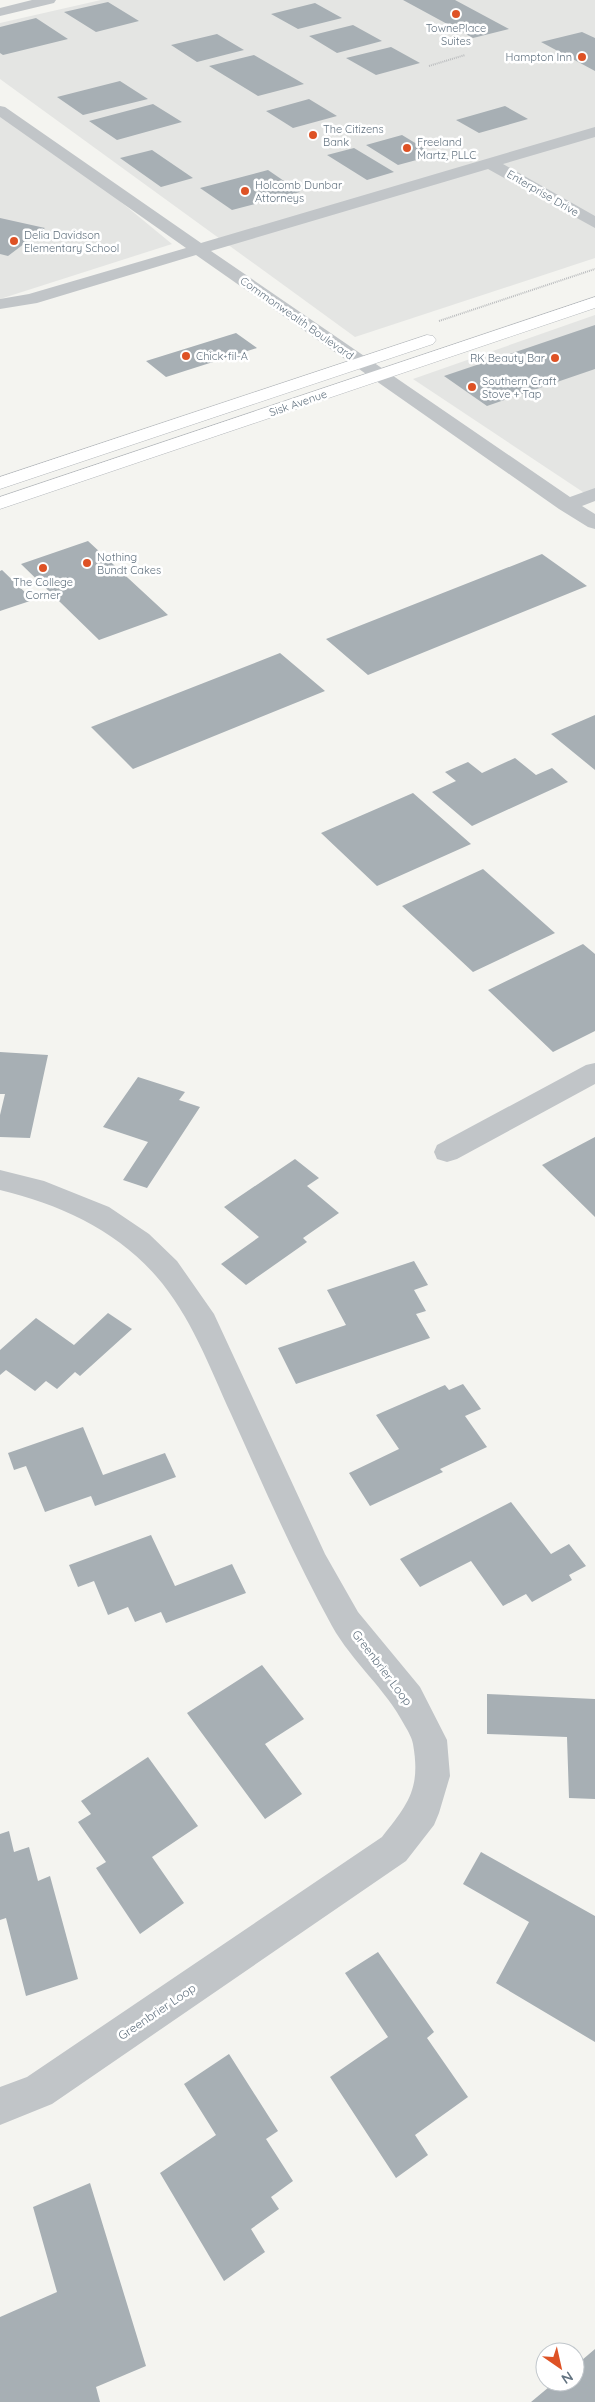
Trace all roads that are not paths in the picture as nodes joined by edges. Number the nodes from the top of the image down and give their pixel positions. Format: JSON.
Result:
{"nodes":[{"id":1,"x":49,"y":0,"type":"edge"},
{"id":2,"x":0,"y":12,"type":"edge"},
{"id":3,"x":0,"y":110,"type":"edge"},
{"id":4,"x":595,"y":132,"type":"edge"},
{"id":5,"x":490,"y":164,"type":"junction"},
{"id":6,"x":595,"y":223,"type":"edge"},
{"id":7,"x":200,"y":249,"type":"junction"},
{"id":8,"x":595,"y":302,"type":"edge"},
{"id":9,"x":0,"y":304,"type":"edge"},
{"id":10,"x":442,"y":335,"type":"dead end"},
{"id":11,"x":360,"y":362,"type":"junction"},
{"id":12,"x":379,"y":376,"type":"junction"},
{"id":13,"x":0,"y":483,"type":"edge"},
{"id":14,"x":595,"y":494,"type":"edge"},
{"id":15,"x":0,"y":503,"type":"edge"},
{"id":16,"x":566,"y":505,"type":"junction"},
{"id":17,"x":595,"y":523,"type":"edge"},
{"id":18,"x":595,"y":1072,"type":"edge"},
{"id":19,"x":447,"y":1152,"type":"dead end"},
{"id":20,"x":0,"y":1180,"type":"edge"},
{"id":21,"x":0,"y":2106,"type":"edge"}],
"edges":[{"from":1,"to":2,"type":"street"},
{"from":3,"to":7,"type":"street","name":"Commonwealth Boulevard"},
{"from":4,"to":5,"type":"street"},
{"from":5,"to":6,"type":"street","name":"Enterprise Drive"},
{"from":5,"to":7,"type":"street"},
{"from":7,"to":9,"type":"street"},
{"from":7,"to":11,"type":"street","name":"Commonwealth Boulevard"},
{"from":8,"to":12,"type":"street","name":"Sisk Avenue"},
{"from":10,"to":11,"type":"street","name":"Sisk Avenue"},
{"from":11,"to":12,"type":"street","name":"Commonwealth Boulevard"},
{"from":11,"to":13,"type":"street","name":"Sisk Avenue"},
{"from":12,"to":15,"type":"street","name":"Sisk Avenue"},
{"from":12,"to":16,"type":"street","name":"Commonwealth Boulevard"},
{"from":14,"to":16,"type":"street"},
{"from":16,"to":17,"type":"street","name":"Commonwealth Boulevard"},
{"from":18,"to":19,"type":"street"},
{"from":20,"to":21,"type":"street","name":"Greenbrier Loop"}]}
